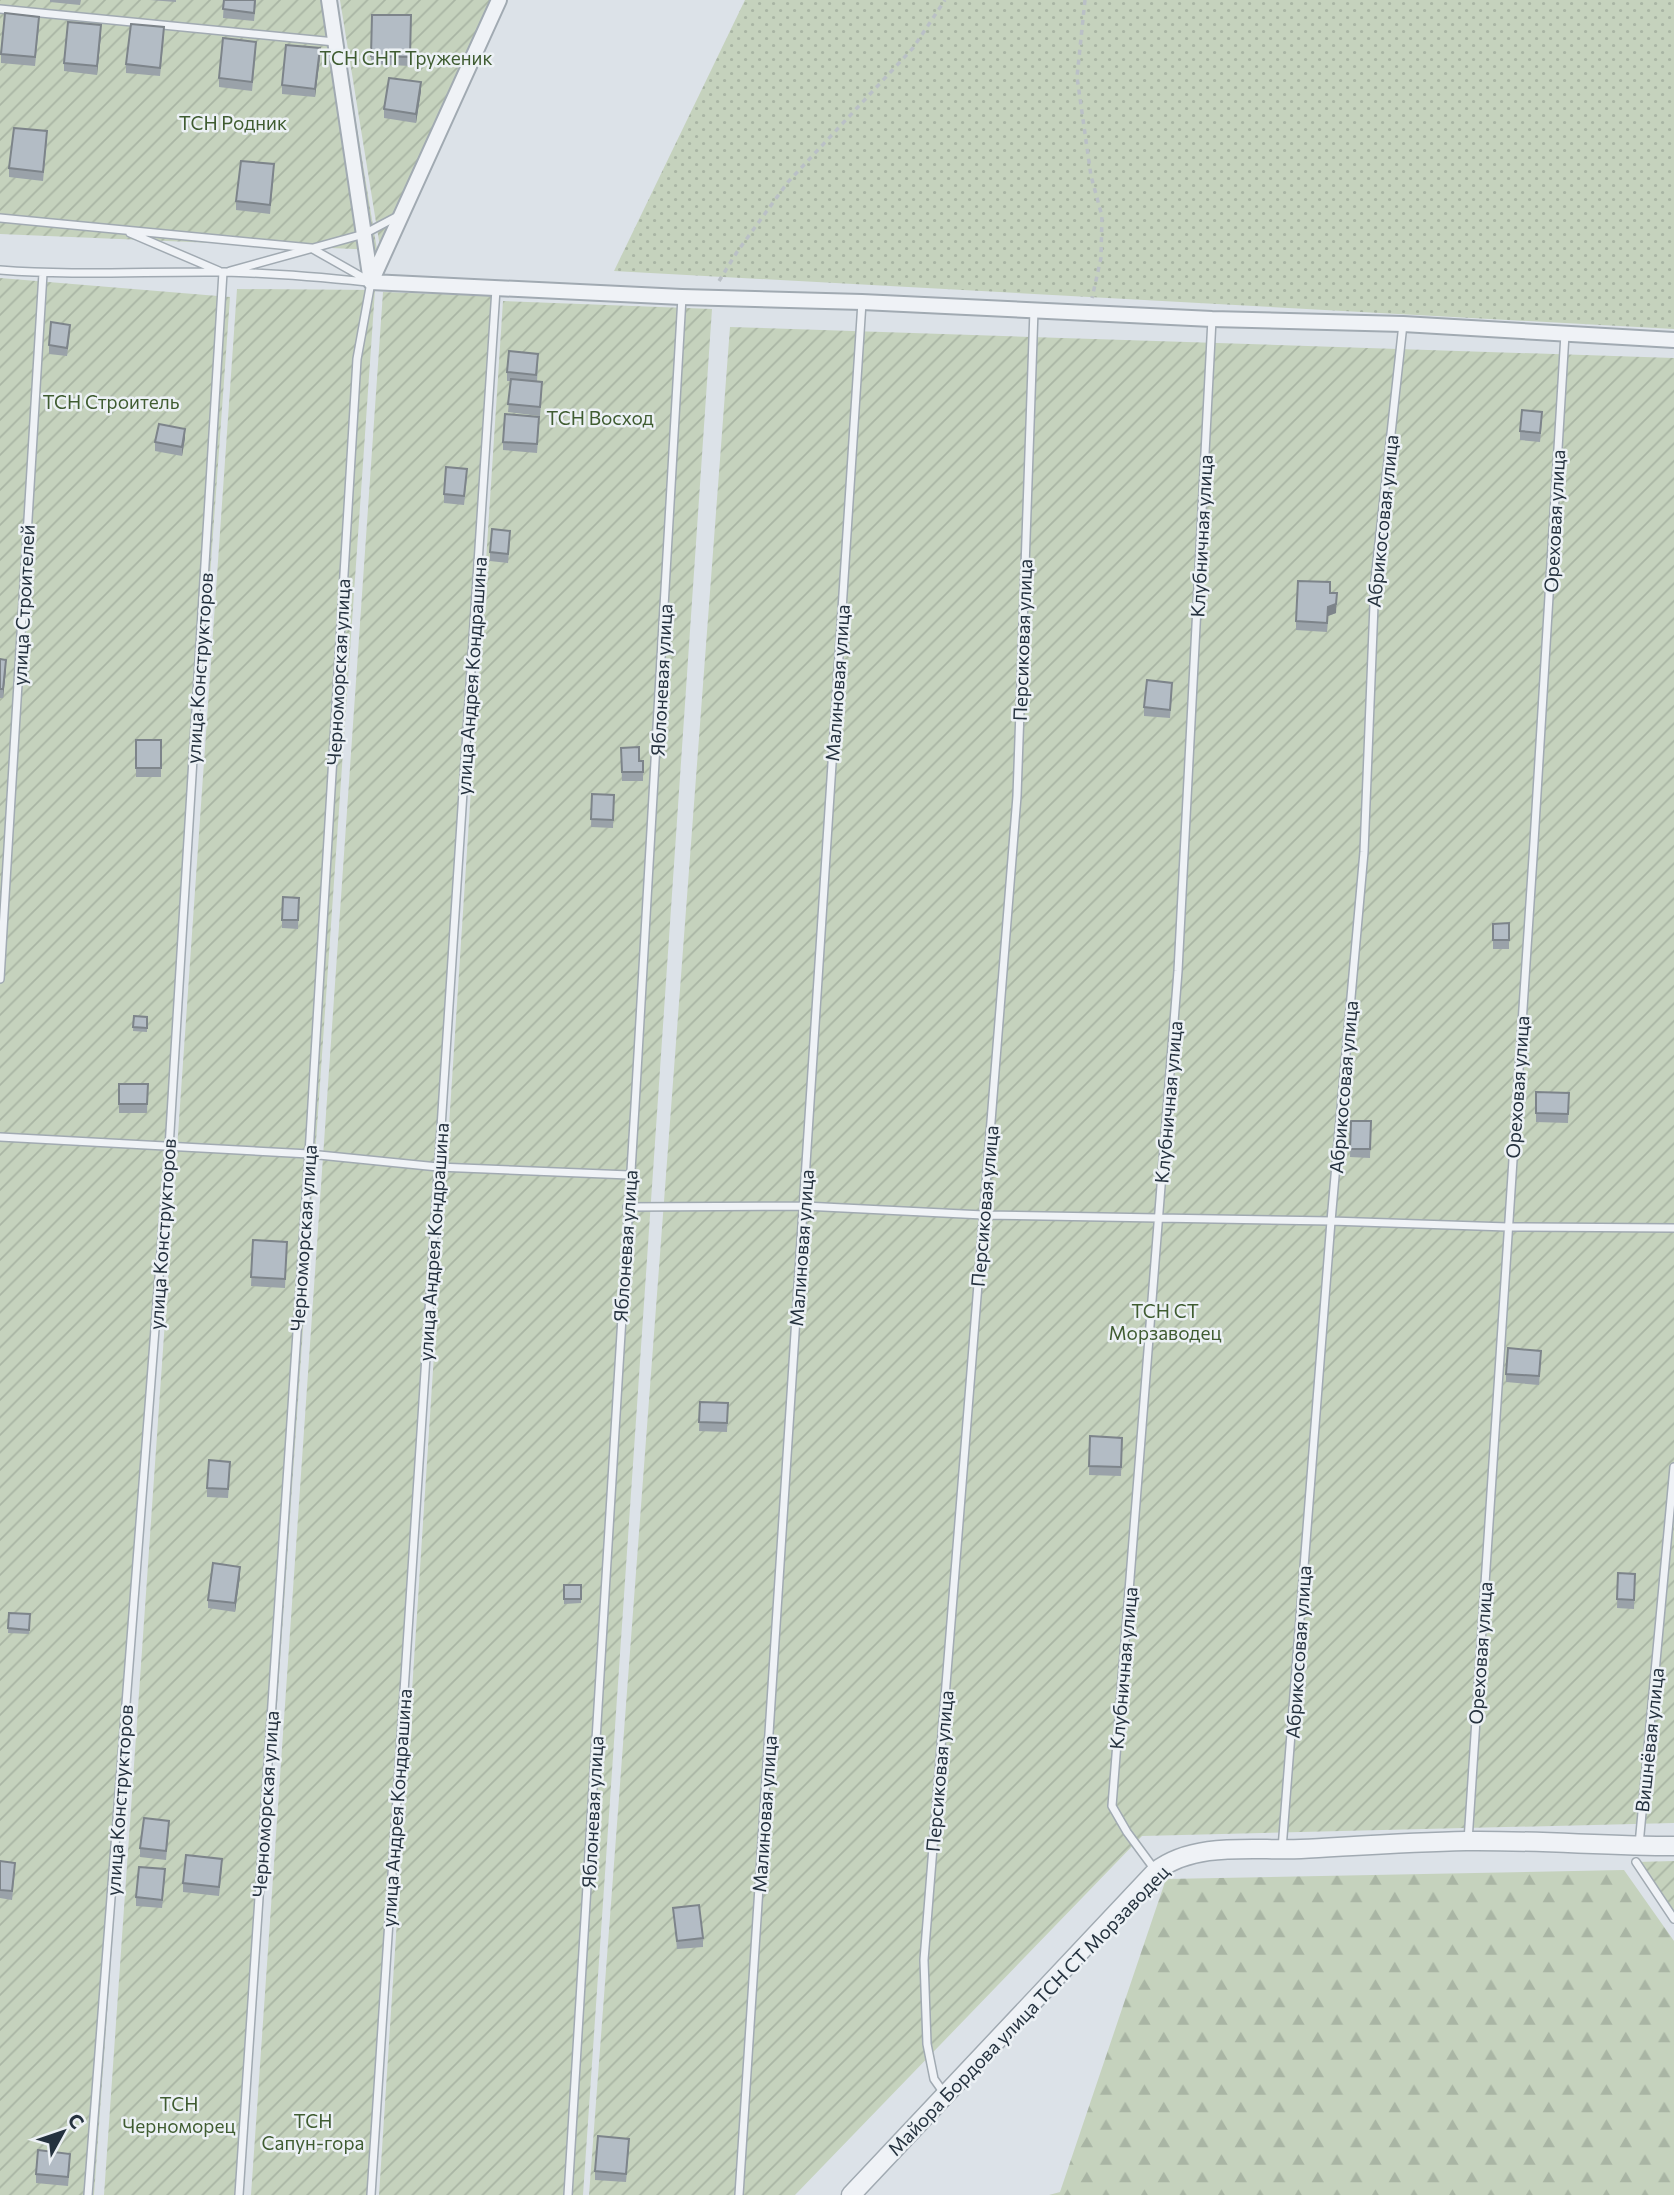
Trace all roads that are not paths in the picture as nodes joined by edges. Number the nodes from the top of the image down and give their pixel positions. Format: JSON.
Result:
{"nodes":[{"id":1,"x":329,"y":0,"type":"edge"},
{"id":2,"x":499,"y":0,"type":"edge"},
{"id":3,"x":0,"y":9,"type":"edge"},
{"id":4,"x":335,"y":42,"type":"junction"},
{"id":5,"x":402,"y":214,"type":"junction"},
{"id":6,"x":0,"y":218,"type":"edge"},
{"id":7,"x":123,"y":230,"type":"junction"},
{"id":8,"x":364,"y":234,"type":"junction"},
{"id":9,"x":311,"y":248,"type":"junction"},
{"id":10,"x":0,"y":270,"type":"edge"},
{"id":11,"x":223,"y":272,"type":"junction"},
{"id":12,"x":43,"y":273,"type":"junction"},
{"id":13,"x":372,"y":282,"type":"junction"},
{"id":14,"x":496,"y":289,"type":"junction"},
{"id":15,"x":682,"y":297,"type":"junction"},
{"id":16,"x":862,"y":302,"type":"junction"},
{"id":17,"x":1034,"y":310,"type":"junction"},
{"id":18,"x":1212,"y":320,"type":"junction"},
{"id":19,"x":1403,"y":324,"type":"junction"},
{"id":20,"x":1565,"y":333,"type":"junction"},
{"id":21,"x":1674,"y":340,"type":"edge"},
{"id":22,"x":0,"y":979,"type":"edge"},
{"id":23,"x":0,"y":1137,"type":"edge"},
{"id":24,"x":169,"y":1148,"type":"junction"},
{"id":25,"x":309,"y":1154,"type":"junction"},
{"id":26,"x":438,"y":1167,"type":"junction"},
{"id":27,"x":629,"y":1175,"type":"junction"},
{"id":28,"x":804,"y":1206,"type":"junction"},
{"id":29,"x":627,"y":1208,"type":"junction"},
{"id":30,"x":983,"y":1215,"type":"junction"},
{"id":31,"x":1159,"y":1218,"type":"junction"},
{"id":32,"x":1331,"y":1221,"type":"junction"},
{"id":33,"x":1507,"y":1227,"type":"junction"},
{"id":34,"x":1674,"y":1228,"type":"edge"},
{"id":35,"x":1674,"y":1467,"type":"edge"},
{"id":36,"x":1468,"y":1841,"type":"junction"},
{"id":37,"x":1674,"y":1846,"type":"edge"},
{"id":38,"x":1282,"y":1850,"type":"junction"},
{"id":39,"x":1637,"y":1854,"type":"junction"},
{"id":40,"x":1156,"y":1871,"type":"junction"},
{"id":41,"x":1674,"y":1919,"type":"edge"},
{"id":42,"x":946,"y":2096,"type":"junction"},
{"id":43,"x":88,"y":2195,"type":"edge"},
{"id":44,"x":239,"y":2195,"type":"edge"},
{"id":45,"x":371,"y":2195,"type":"edge"},
{"id":46,"x":568,"y":2195,"type":"edge"},
{"id":47,"x":739,"y":2195,"type":"edge"},
{"id":48,"x":850,"y":2195,"type":"edge"}],
"edges":[{"from":1,"to":4,"type":"street"},
{"from":2,"to":5,"type":"street"},
{"from":3,"to":4,"type":"lane"},
{"from":4,"to":8,"type":"street"},
{"from":5,"to":8,"type":"lane"},
{"from":5,"to":13,"type":"street"},
{"from":6,"to":7,"type":"lane"},
{"from":7,"to":9,"type":"lane"},
{"from":7,"to":11,"type":"lane"},
{"from":8,"to":9,"type":"lane"},
{"from":8,"to":13,"type":"street"},
{"from":9,"to":11,"type":"lane"},
{"from":9,"to":13,"type":"lane"},
{"from":10,"to":12,"type":"lane"},
{"from":11,"to":12,"type":"lane"},
{"from":11,"to":13,"type":"lane"},
{"from":11,"to":24,"type":"lane","name":"улица Конструкторов"},
{"from":12,"to":22,"type":"lane","name":"улица Строителей"},
{"from":13,"to":14,"type":"street"},
{"from":13,"to":25,"type":"lane","name":"Черноморская улица"},
{"from":14,"to":15,"type":"street"},
{"from":14,"to":26,"type":"lane","name":"улица Андрея Кондрашина"},
{"from":15,"to":16,"type":"street"},
{"from":15,"to":27,"type":"lane","name":"Яблоневая улица"},
{"from":16,"to":17,"type":"street"},
{"from":16,"to":28,"type":"lane","name":"Малиновая улица"},
{"from":17,"to":18,"type":"street"},
{"from":17,"to":30,"type":"lane","name":"Персиковая улица"},
{"from":18,"to":19,"type":"street"},
{"from":18,"to":31,"type":"lane","name":"Клубничная улица"},
{"from":19,"to":20,"type":"street"},
{"from":19,"to":32,"type":"lane","name":"Абрикосовая улица"},
{"from":20,"to":21,"type":"street"},
{"from":20,"to":33,"type":"lane","name":"Ореховая улица"},
{"from":23,"to":24,"type":"lane"},
{"from":24,"to":25,"type":"lane"},
{"from":24,"to":43,"type":"lane","name":"улица Конструкторов"},
{"from":25,"to":26,"type":"lane"},
{"from":25,"to":44,"type":"lane","name":"Черноморская улица"},
{"from":26,"to":27,"type":"lane"},
{"from":26,"to":45,"type":"lane","name":"улица Андрея Кондрашина"},
{"from":27,"to":29,"type":"lane","name":"Яблоневая улица"},
{"from":28,"to":29,"type":"lane"},
{"from":28,"to":30,"type":"lane"},
{"from":28,"to":47,"type":"lane","name":"Малиновая улица"},
{"from":29,"to":46,"type":"lane","name":"Яблоневая улица"},
{"from":30,"to":31,"type":"lane"},
{"from":30,"to":42,"type":"lane","name":"Персиковая улица"},
{"from":31,"to":32,"type":"lane"},
{"from":31,"to":40,"type":"lane","name":"Клубничная улица"},
{"from":32,"to":33,"type":"lane"},
{"from":32,"to":38,"type":"lane","name":"Абрикосовая улица"},
{"from":33,"to":34,"type":"lane"},
{"from":33,"to":36,"type":"lane","name":"Ореховая улица"},
{"from":35,"to":39,"type":"lane","name":"Вишнёвая улица"},
{"from":36,"to":38,"type":"street","name":"Майора Бордова улица ТСН СТ Морзаводец"},
{"from":36,"to":39,"type":"street","name":"Майора Бордова улица ТСН СТ Морзаводец"},
{"from":37,"to":39,"type":"street","name":"Майора Бордова улица ТСН СТ Морзаводец"},
{"from":38,"to":40,"type":"street","name":"Майора Бордова улица ТСН СТ Морзаводец"},
{"from":39,"to":41,"type":"lane"},
{"from":40,"to":42,"type":"street","name":"Майора Бордова улица ТСН СТ Морзаводец"},
{"from":42,"to":48,"type":"street","name":"Майора Бордова улица ТСН СТ Морзаводец"}]}
